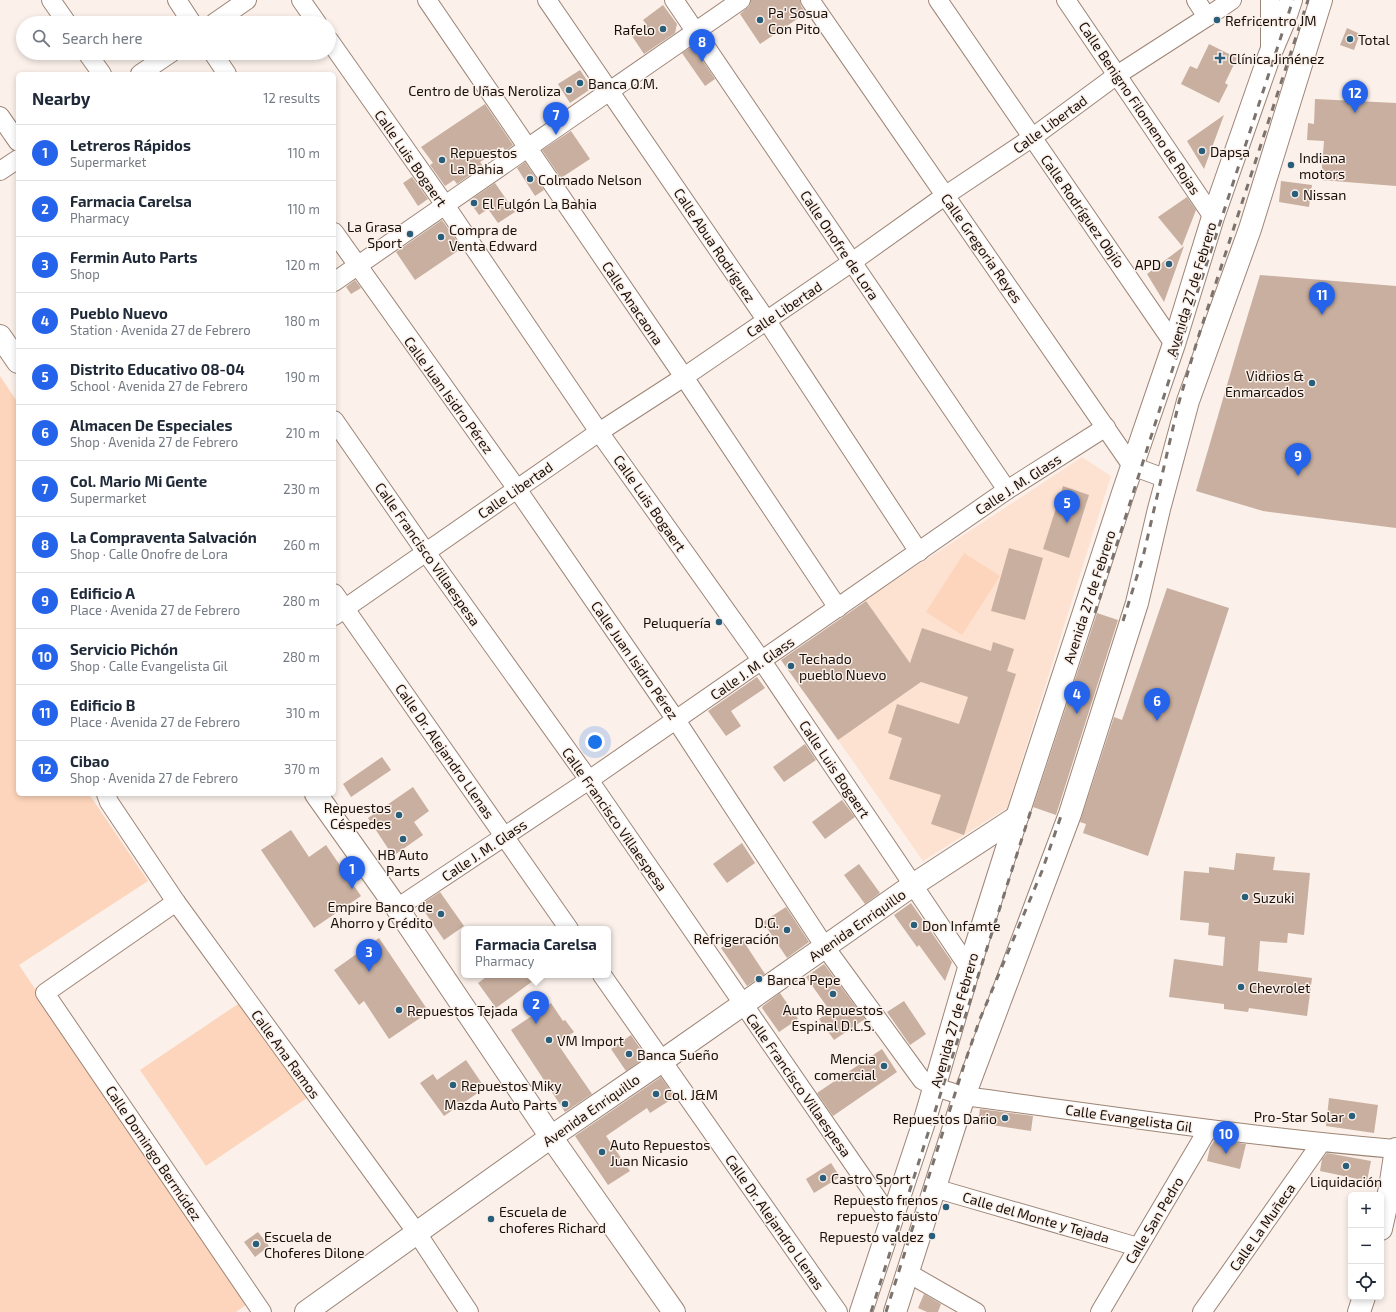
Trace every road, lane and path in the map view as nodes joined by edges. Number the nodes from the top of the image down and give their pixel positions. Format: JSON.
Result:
{"nodes":[{"id":1,"x":51,"y":0,"type":"edge"},
{"id":2,"x":177,"y":0,"type":"edge"},
{"id":3,"x":247,"y":0,"type":"edge"},
{"id":4,"x":301,"y":0,"type":"edge"},
{"id":5,"x":427,"y":0,"type":"edge"},
{"id":6,"x":547,"y":0,"type":"edge"},
{"id":7,"x":674,"y":0,"type":"edge"},
{"id":8,"x":741,"y":0,"type":"edge"},
{"id":9,"x":810,"y":0,"type":"edge"},
{"id":10,"x":938,"y":0,"type":"edge"},
{"id":11,"x":1066,"y":0,"type":"edge"},
{"id":12,"x":1196,"y":0,"type":"edge"},
{"id":13,"x":1232,"y":0,"type":"edge"},
{"id":14,"x":1270,"y":0,"type":"edge"},
{"id":15,"x":1291,"y":0,"type":"edge"},
{"id":16,"x":1321,"y":0,"type":"edge"},
{"id":17,"x":62,"y":16,"type":"edge"},
{"id":18,"x":187,"y":16,"type":"edge"},
{"id":19,"x":224,"y":16,"type":"edge"},
{"id":20,"x":312,"y":16,"type":"edge"},
{"id":21,"x":1207,"y":17,"type":"junction"},
{"id":22,"x":696,"y":32,"type":"junction"},
{"id":23,"x":336,"y":50,"type":"edge"},
{"id":24,"x":1270,"y":54,"type":"junction"},
{"id":25,"x":92,"y":60,"type":"edge"},
{"id":26,"x":161,"y":60,"type":"edge"},
{"id":27,"x":218,"y":60,"type":"edge"},
{"id":28,"x":101,"y":72,"type":"edge"},
{"id":29,"x":143,"y":72,"type":"edge"},
{"id":30,"x":226,"y":72,"type":"edge"},
{"id":31,"x":1117,"y":75,"type":"junction"},
{"id":32,"x":609,"y":91,"type":"junction"},
{"id":33,"x":0,"y":116,"type":"edge"},
{"id":34,"x":1032,"y":137,"type":"junction"},
{"id":35,"x":16,"y":139,"type":"edge"},
{"id":36,"x":527,"y":148,"type":"junction"},
{"id":37,"x":16,"y":160,"type":"edge"},
{"id":38,"x":0,"y":171,"type":"edge"},
{"id":39,"x":946,"y":196,"type":"junction"},
{"id":40,"x":445,"y":205,"type":"junction"},
{"id":41,"x":1213,"y":217,"type":"junction"},
{"id":42,"x":336,"y":235,"type":"edge"},
{"id":43,"x":852,"y":262,"type":"junction"},
{"id":44,"x":357,"y":266,"type":"junction"},
{"id":45,"x":336,"y":281,"type":"edge"},
{"id":46,"x":767,"y":321,"type":"junction"},
{"id":47,"x":0,"y":336,"type":"edge"},
{"id":48,"x":1174,"y":344,"type":"junction"},
{"id":49,"x":16,"y":359,"type":"edge"},
{"id":50,"x":684,"y":377,"type":"junction"},
{"id":51,"x":336,"y":423,"type":"edge"},
{"id":52,"x":1106,"y":427,"type":"junction"},
{"id":53,"x":599,"y":432,"type":"junction"},
{"id":54,"x":1132,"y":466,"type":"junction"},
{"id":55,"x":1167,"y":479,"type":"junction"},
{"id":56,"x":516,"y":489,"type":"junction"},
{"id":57,"x":1007,"y":490,"type":"junction"},
{"id":58,"x":425,"y":551,"type":"junction"},
{"id":59,"x":919,"y":552,"type":"junction"},
{"id":60,"x":336,"y":601,"type":"edge"},
{"id":61,"x":838,"y":608,"type":"junction"},
{"id":62,"x":339,"y":612,"type":"edge"},
{"id":63,"x":762,"y":661,"type":"junction"},
{"id":64,"x":676,"y":720,"type":"junction"},
{"id":65,"x":589,"y":780,"type":"junction"},
{"id":66,"x":107,"y":796,"type":"edge"},
{"id":67,"x":317,"y":796,"type":"edge"},
{"id":68,"x":1017,"y":817,"type":"junction"},
{"id":69,"x":504,"y":836,"type":"junction"},
{"id":70,"x":913,"y":885,"type":"junction"},
{"id":71,"x":176,"y":902,"type":"junction"},
{"id":72,"x":397,"y":908,"type":"junction"},
{"id":73,"x":567,"y":926,"type":"edge"},
{"id":74,"x":825,"y":947,"type":"junction"},
{"id":75,"x":969,"y":968,"type":"junction"},
{"id":76,"x":604,"y":978,"type":"edge"},
{"id":77,"x":743,"y":1004,"type":"junction"},
{"id":78,"x":662,"y":1061,"type":"junction"},
{"id":79,"x":935,"y":1087,"type":"junction"},
{"id":80,"x":964,"y":1096,"type":"junction"},
{"id":81,"x":1208,"y":1129,"type":"junction"},
{"id":82,"x":551,"y":1137,"type":"junction"},
{"id":83,"x":1321,"y":1143,"type":"junction"},
{"id":84,"x":1396,"y":1149,"type":"edge"},
{"id":85,"x":934,"y":1188,"type":"junction"},
{"id":86,"x":1393,"y":1188,"type":"edge"},
{"id":87,"x":892,"y":1220,"type":"junction"},
{"id":88,"x":1381,"y":1228,"type":"edge"},
{"id":89,"x":417,"y":1233,"type":"junction"},
{"id":90,"x":1138,"y":1247,"type":"junction"},
{"id":91,"x":908,"y":1273,"type":"junction"},
{"id":92,"x":1363,"y":1300,"type":"edge"},
{"id":93,"x":262,"y":1312,"type":"edge"},
{"id":94,"x":306,"y":1312,"type":"edge"},
{"id":95,"x":469,"y":1312,"type":"edge"},
{"id":96,"x":674,"y":1312,"type":"edge"},
{"id":97,"x":838,"y":1312,"type":"edge"},
{"id":98,"x":861,"y":1312,"type":"edge"},
{"id":99,"x":894,"y":1312,"type":"edge"},
{"id":100,"x":976,"y":1312,"type":"edge"},
{"id":101,"x":1100,"y":1312,"type":"edge"},
{"id":102,"x":1202,"y":1312,"type":"edge"},
{"id":103,"x":1359,"y":1312,"type":"edge"}],
"edges":[{"from":1,"to":17,"type":"street"},
{"from":2,"to":18,"type":"street"},
{"from":3,"to":19,"type":"street"},
{"from":4,"to":20,"type":"street"},
{"from":5,"to":36,"type":"street","name":"Calle Anacaona"},
{"from":6,"to":32,"type":"street","name":"Calle Abua Rodríguez"},
{"from":7,"to":22,"type":"street","name":"Calle Onofre de Lora"},
{"from":8,"to":22,"type":"street"},
{"from":9,"to":39,"type":"street","name":"Calle Gregoria Reyes"},
{"from":10,"to":34,"type":"street","name":"Calle Rodríguez Objío"},
{"from":11,"to":31,"type":"street","name":"Calle Benigno Filomeno de Rojas"},
{"from":12,"to":21,"type":"street"},
{"from":13,"to":21,"type":"street","name":"Calle Libertad"},
{"from":14,"to":24,"type":"street"},
{"from":15,"to":24,"type":"main road","name":"Avenida 27 de Febrero"},
{"from":16,"to":55,"type":"main road"},
{"from":21,"to":31,"type":"street","name":"Calle Libertad"},
{"from":22,"to":32,"type":"street"},
{"from":22,"to":43,"type":"street","name":"Calle Onofre de Lora"},
{"from":23,"to":40,"type":"street","name":"Calle Luis Bogaert"},
{"from":24,"to":41,"type":"main road","name":"Avenida 27 de Febrero"},
{"from":25,"to":28,"type":"street"},
{"from":26,"to":29,"type":"street"},
{"from":27,"to":30,"type":"street"},
{"from":31,"to":34,"type":"street","name":"Calle Libertad"},
{"from":31,"to":41,"type":"street","name":"Calle Benigno Filomeno de Rojas"},
{"from":32,"to":36,"type":"street"},
{"from":32,"to":46,"type":"street","name":"Calle Abua Rodríguez"},
{"from":33,"to":35,"type":"street"},
{"from":34,"to":39,"type":"street","name":"Calle Libertad"},
{"from":34,"to":48,"type":"street","name":"Calle Rodríguez Objío"},
{"from":36,"to":40,"type":"street"},
{"from":36,"to":50,"type":"street","name":"Calle Anacaona"},
{"from":37,"to":38,"type":"street"},
{"from":39,"to":43,"type":"street","name":"Calle Libertad"},
{"from":39,"to":52,"type":"street","name":"Calle Gregoria Reyes"},
{"from":40,"to":44,"type":"street"},
{"from":40,"to":53,"type":"street","name":"Calle Luis Bogaert"},
{"from":41,"to":48,"type":"main road","name":"Avenida 27 de Febrero"},
{"from":42,"to":44,"type":"street","name":"Calle Juan Isidro Pérez"},
{"from":43,"to":46,"type":"street","name":"Calle Libertad"},
{"from":43,"to":57,"type":"street","name":"Calle Onofre de Lora"},
{"from":44,"to":45,"type":"street"},
{"from":44,"to":56,"type":"street","name":"Calle Juan Isidro Pérez"},
{"from":46,"to":50,"type":"street","name":"Calle Libertad"},
{"from":46,"to":59,"type":"street","name":"Calle Abua Rodríguez"},
{"from":47,"to":49,"type":"main road"},
{"from":48,"to":54,"type":"main road","name":"Avenida 27 de Febrero"},
{"from":50,"to":53,"type":"street","name":"Calle Libertad"},
{"from":50,"to":61,"type":"street","name":"Calle Anacaona"},
{"from":51,"to":58,"type":"street","name":"Calle Francisco Villaespesa"},
{"from":52,"to":54,"type":"street","name":"Calle Gregoria Reyes"},
{"from":52,"to":57,"type":"street","name":"Calle J. M. Glass"},
{"from":53,"to":56,"type":"street","name":"Calle Libertad"},
{"from":53,"to":63,"type":"street","name":"Calle Luis Bogaert"},
{"from":54,"to":55,"type":"street"},
{"from":54,"to":68,"type":"main road","name":"Avenida 27 de Febrero"},
{"from":55,"to":80,"type":"main road"},
{"from":56,"to":58,"type":"street","name":"Calle Libertad"},
{"from":56,"to":64,"type":"street","name":"Calle Juan Isidro Pérez"},
{"from":57,"to":59,"type":"street","name":"Calle J. M. Glass"},
{"from":58,"to":62,"type":"street","name":"Calle Libertad"},
{"from":58,"to":65,"type":"street","name":"Calle Francisco Villaespesa"},
{"from":59,"to":61,"type":"street","name":"Calle J. M. Glass"},
{"from":60,"to":62,"type":"street","name":"Calle Dr. Alejandro Llenas"},
{"from":61,"to":63,"type":"street","name":"Calle J. M. Glass"},
{"from":62,"to":69,"type":"street","name":"Calle Dr. Alejandro Llenas"},
{"from":63,"to":64,"type":"street","name":"Calle J. M. Glass"},
{"from":63,"to":70,"type":"street","name":"Calle Luis Bogaert"},
{"from":64,"to":65,"type":"street","name":"Calle J. M. Glass"},
{"from":64,"to":74,"type":"street","name":"Calle Juan Isidro Pérez"},
{"from":65,"to":69,"type":"street","name":"Calle J. M. Glass"},
{"from":65,"to":77,"type":"street","name":"Calle Francisco Villaespesa"},
{"from":66,"to":71,"type":"street","name":"Calle Ana Ramos"},
{"from":67,"to":72,"type":"main road"},
{"from":68,"to":70,"type":"main road","name":"Avenida Enriquillo"},
{"from":68,"to":75,"type":"main road","name":"Avenida 27 de Febrero"},
{"from":69,"to":72,"type":"street","name":"Calle J. M. Glass"},
{"from":69,"to":73,"type":"street","name":"Calle Dr. Alejandro Llenas"},
{"from":70,"to":74,"type":"main road","name":"Avenida Enriquillo"},
{"from":70,"to":75,"type":"street","name":"Calle Luis Bogaert"},
{"from":71,"to":89,"type":"street","name":"Calle Ana Ramos"},
{"from":71,"to":93,"type":"street","name":"Calle Domingo Bermúdez"},
{"from":72,"to":82,"type":"main road"},
{"from":74,"to":77,"type":"main road","name":"Avenida Enriquillo"},
{"from":74,"to":79,"type":"street","name":"Calle Juan Isidro Pérez"},
{"from":75,"to":79,"type":"main road","name":"Avenida 27 de Febrero"},
{"from":76,"to":78,"type":"street","name":"Calle Dr. Alejandro Llenas"},
{"from":77,"to":78,"type":"main road","name":"Avenida Enriquillo"},
{"from":77,"to":87,"type":"street","name":"Calle Francisco Villaespesa"},
{"from":78,"to":82,"type":"main road","name":"Avenida Enriquillo"},
{"from":78,"to":97,"type":"street","name":"Calle Dr. Alejandro Llenas"},
{"from":79,"to":80,"type":"street","name":"Calle Evangelista Gil"},
{"from":79,"to":87,"type":"main road","name":"Avenida 27 de Febrero"},
{"from":80,"to":81,"type":"street","name":"Calle Evangelista Gil"},
{"from":80,"to":85,"type":"main road"},
{"from":81,"to":83,"type":"street","name":"Calle Evangelista Gil"},
{"from":81,"to":90,"type":"street","name":"Calle San Pedro"},
{"from":82,"to":89,"type":"main road","name":"Avenida Enriquillo"},
{"from":82,"to":96,"type":"main road"},
{"from":83,"to":84,"type":"street","name":"Calle Evangelista Gil"},
{"from":83,"to":102,"type":"street","name":"Calle La Muñeca"},
{"from":84,"to":86,"type":"main road"},
{"from":85,"to":90,"type":"street","name":"Calle del Monte y Tejada"},
{"from":85,"to":91,"type":"main road"},
{"from":86,"to":88,"type":"main road"},
{"from":87,"to":98,"type":"main road","name":"Avenida 27 de Febrero"},
{"from":89,"to":94,"type":"main road","name":"Avenida Enriquillo"},
{"from":89,"to":95,"type":"street","name":"Calle Ana Ramos"},
{"from":90,"to":101,"type":"street","name":"Calle San Pedro"},
{"from":91,"to":99,"type":"main road"},
{"from":91,"to":100,"type":"street"},
{"from":92,"to":103,"type":"main road"}]}
